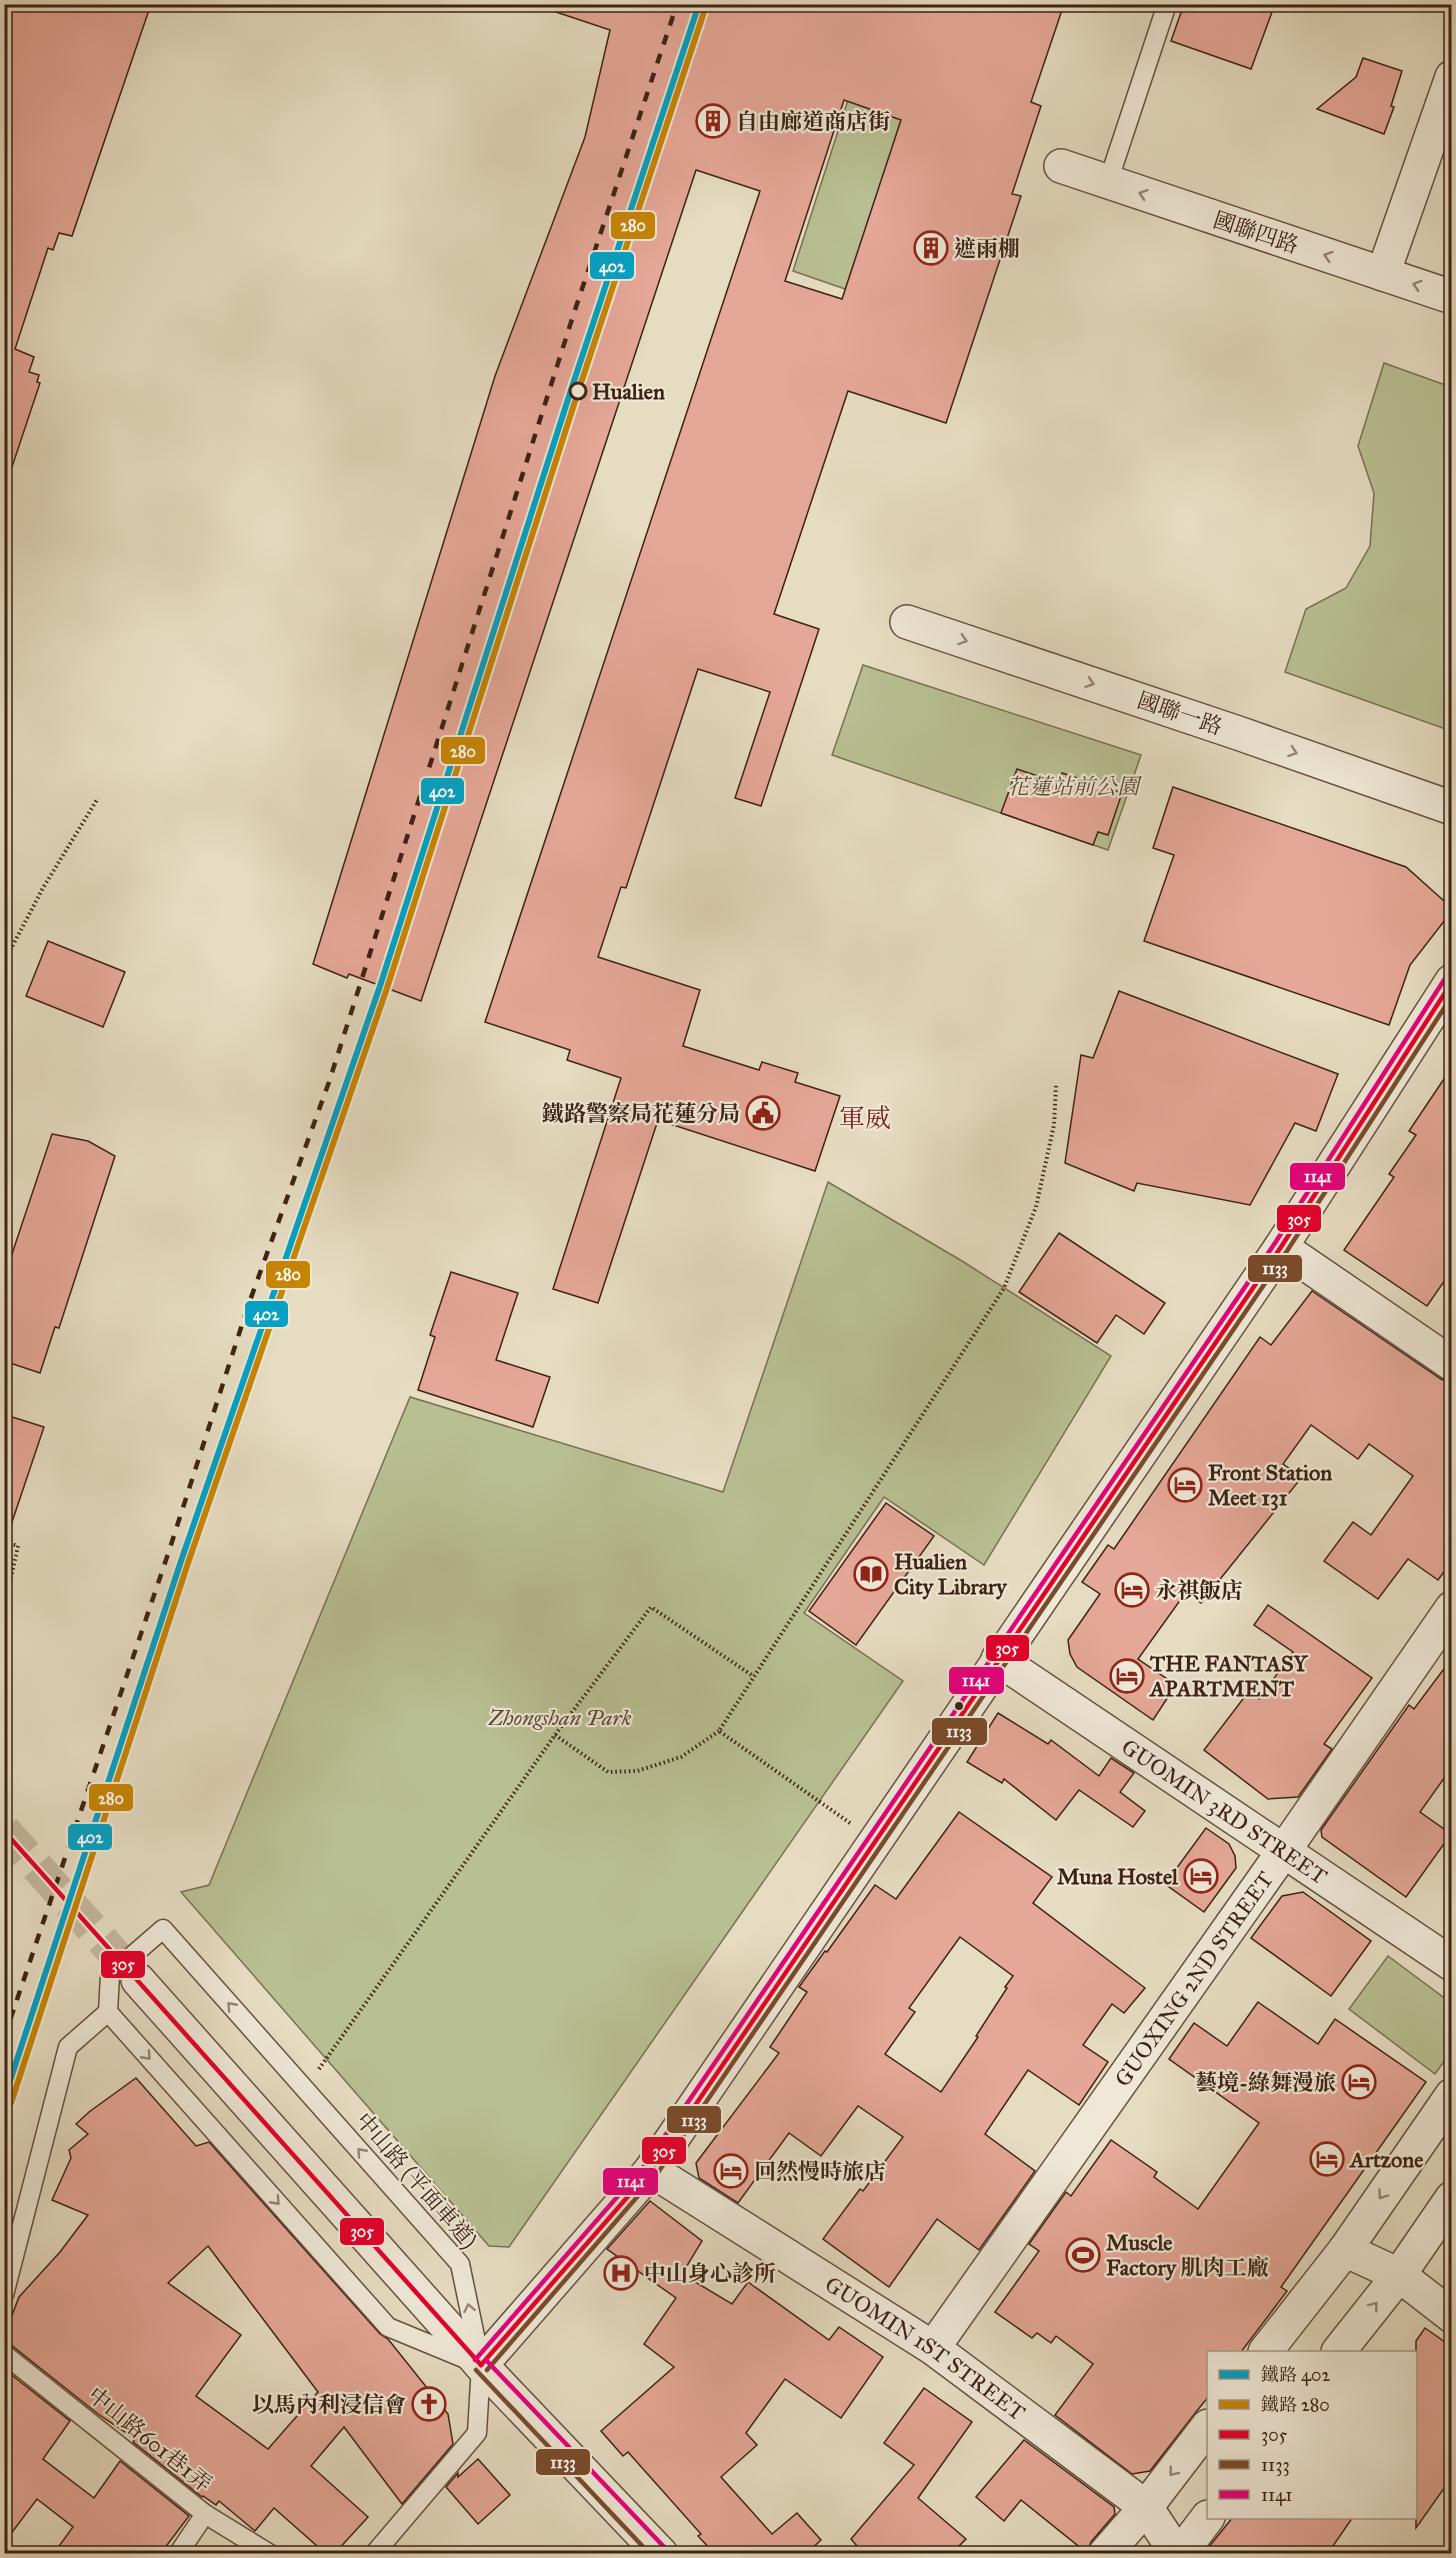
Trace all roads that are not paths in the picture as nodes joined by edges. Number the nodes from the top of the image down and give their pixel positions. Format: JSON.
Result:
{"nodes":[{"id":1,"x":1167,"y":4,"type":"edge"},
{"id":2,"x":1452,"y":77,"type":"edge"},
{"id":3,"x":1061,"y":166,"type":"dead end"},
{"id":4,"x":1108,"y":182,"type":"junction"},
{"id":5,"x":1383,"y":274,"type":"junction"},
{"id":6,"x":1452,"y":297,"type":"edge"},
{"id":7,"x":907,"y":622,"type":"dead end"},
{"id":8,"x":1452,"y":808,"type":"edge"},
{"id":9,"x":1452,"y":981,"type":"edge"},
{"id":10,"x":1281,"y":1247,"type":"junction"},
{"id":11,"x":1452,"y":1364,"type":"edge"},
{"id":12,"x":1452,"y":1608,"type":"edge"},
{"id":13,"x":998,"y":1659,"type":"junction"},
{"id":14,"x":1283,"y":1852,"type":"junction"},
{"id":15,"x":1452,"y":1964,"type":"edge"},
{"id":16,"x":138,"y":1980,"type":"tunnel mouth"},
{"id":17,"x":108,"y":2012,"type":"junction"},
{"id":18,"x":1452,"y":2095,"type":"edge"},
{"id":19,"x":651,"y":2170,"type":"junction"},
{"id":20,"x":1452,"y":2198,"type":"edge"},
{"id":21,"x":1345,"y":2250,"type":"junction"},
{"id":22,"x":1399,"y":2275,"type":"junction"},
{"id":23,"x":4,"y":2295,"type":"edge"},
{"id":24,"x":1452,"y":2316,"type":"edge"},
{"id":25,"x":933,"y":2348,"type":"junction"},
{"id":26,"x":1266,"y":2351,"type":"edge"},
{"id":27,"x":1339,"y":2351,"type":"edge"},
{"id":28,"x":4,"y":2354,"type":"edge"},
{"id":29,"x":481,"y":2365,"type":"junction"},
{"id":30,"x":1207,"y":2429,"type":"edge"},
{"id":31,"x":1146,"y":2507,"type":"junction"},
{"id":32,"x":206,"y":2514,"type":"junction"},
{"id":33,"x":1207,"y":2519,"type":"edge"},
{"id":34,"x":178,"y":2553,"type":"edge"},
{"id":35,"x":270,"y":2553,"type":"edge"},
{"id":36,"x":374,"y":2553,"type":"edge"},
{"id":37,"x":661,"y":2553,"type":"edge"},
{"id":38,"x":1105,"y":2553,"type":"edge"},
{"id":39,"x":1178,"y":2553,"type":"edge"}],
"edges":[{"from":1,"to":4,"type":"lane"},
{"from":2,"to":5,"type":"street"},
{"from":3,"to":4,"type":"street","name":"國聯四路"},
{"from":5,"to":4,"type":"street","name":"國聯四路","one_way":true},
{"from":6,"to":5,"type":"street","name":"國聯四路","one_way":true},
{"from":7,"to":8,"type":"street","name":"國聯一路","one_way":true},
{"from":9,"to":10,"type":"street"},
{"from":10,"to":11,"type":"street"},
{"from":10,"to":13,"type":"street"},
{"from":12,"to":14,"type":"street","name":"GUOXING 2ND STREET"},
{"from":13,"to":14,"type":"street","name":"GUOMIN 3RD STREET"},
{"from":13,"to":19,"type":"street"},
{"from":14,"to":15,"type":"street","name":"GUOMIN 3RD STREET"},
{"from":14,"to":25,"type":"street","name":"GUOXING 2ND STREET"},
{"from":16,"to":29,"type":"street"},
{"from":17,"to":23,"type":"lane"},
{"from":17,"to":29,"type":"lane","one_way":true},
{"from":29,"to":17,"type":"lane","name":"中山路 (平面車道)","one_way":true},
{"from":18,"to":21,"type":"street","one_way":true},
{"from":19,"to":25,"type":"street","name":"GUOMIN 1ST STREET"},
{"from":19,"to":29,"type":"street"},
{"from":20,"to":22,"type":"street"},
{"from":21,"to":22,"type":"street"},
{"from":21,"to":26,"type":"street"},
{"from":22,"to":24,"type":"street"},
{"from":27,"to":22,"type":"street","one_way":true},
{"from":25,"to":31,"type":"street","name":"GUOMIN 1ST STREET"},
{"from":28,"to":32,"type":"lane","name":"中山路601巷1弄"},
{"from":29,"to":36,"type":"lane","name":"中山路 (平面車道)"},
{"from":29,"to":37,"type":"street"},
{"from":30,"to":31,"type":"street","one_way":true},
{"from":31,"to":38,"type":"street"},
{"from":31,"to":39,"type":"street","name":"GUOMIN 1ST STREET"},
{"from":32,"to":34,"type":"lane"},
{"from":32,"to":35,"type":"lane","name":"中山路601巷1弄"},
{"from":33,"to":39,"type":"street"}]}
